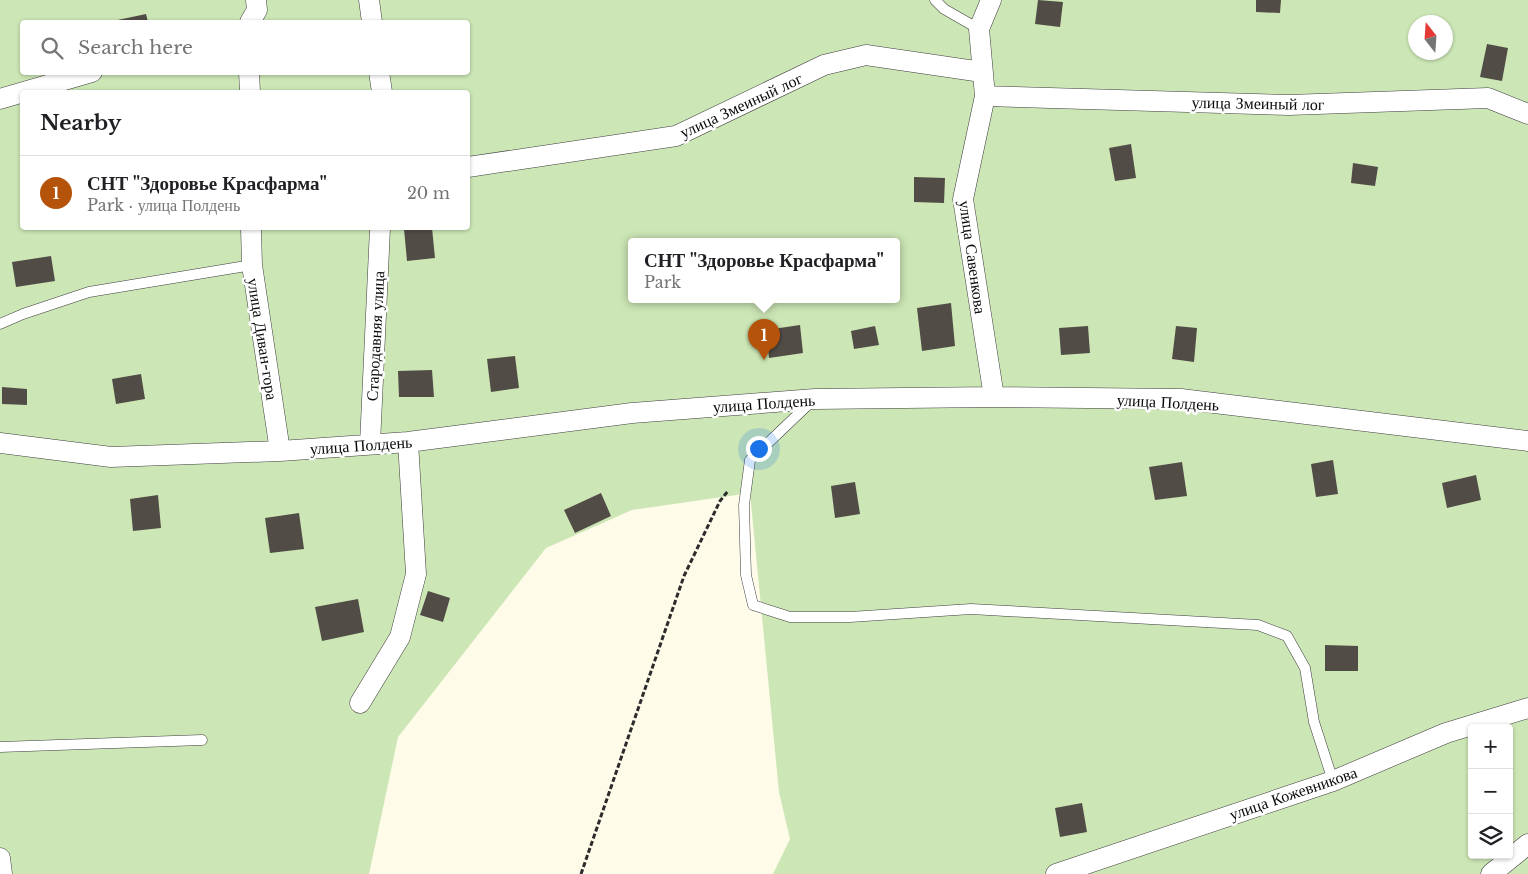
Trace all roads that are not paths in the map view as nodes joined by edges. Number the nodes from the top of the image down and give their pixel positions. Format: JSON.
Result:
{"nodes":[{"id":1,"x":256,"y":0,"type":"edge"},
{"id":2,"x":369,"y":0,"type":"edge"},
{"id":3,"x":935,"y":0,"type":"edge"},
{"id":4,"x":991,"y":0,"type":"edge"},
{"id":5,"x":251,"y":20,"type":"edge"},
{"id":6,"x":372,"y":20,"type":"edge"},
{"id":7,"x":979,"y":29,"type":"junction"},
{"id":8,"x":982,"y":72,"type":"junction"},
{"id":9,"x":82,"y":75,"type":"edge"},
{"id":10,"x":249,"y":75,"type":"edge"},
{"id":11,"x":379,"y":75,"type":"edge"},
{"id":12,"x":31,"y":90,"type":"edge"},
{"id":13,"x":250,"y":90,"type":"edge"},
{"id":14,"x":382,"y":90,"type":"edge"},
{"id":15,"x":20,"y":93,"type":"edge"},
{"id":16,"x":985,"y":96,"type":"junction"},
{"id":17,"x":0,"y":99,"type":"edge"},
{"id":18,"x":1528,"y":114,"type":"edge"},
{"id":19,"x":470,"y":166,"type":"edge"},
{"id":20,"x":251,"y":230,"type":"edge"},
{"id":21,"x":380,"y":230,"type":"edge"},
{"id":22,"x":252,"y":265,"type":"junction"},
{"id":23,"x":0,"y":324,"type":"edge"},
{"id":24,"x":994,"y":397,"type":"junction"},
{"id":25,"x":815,"y":399,"type":"junction"},
{"id":26,"x":1528,"y":441,"type":"edge"},
{"id":27,"x":408,"y":442,"type":"junction"},
{"id":28,"x":0,"y":443,"type":"edge"},
{"id":29,"x":370,"y":444,"type":"junction"},
{"id":30,"x":280,"y":450,"type":"junction"},
{"id":31,"x":360,"y":703,"type":"dead end"},
{"id":32,"x":1528,"y":708,"type":"edge"},
{"id":33,"x":202,"y":740,"type":"dead end"},
{"id":34,"x":0,"y":747,"type":"edge"},
{"id":35,"x":1332,"y":781,"type":"junction"},
{"id":36,"x":1528,"y":844,"type":"edge"},
{"id":37,"x":0,"y":858,"type":"edge"},
{"id":38,"x":2,"y":874,"type":"edge"},
{"id":39,"x":1056,"y":874,"type":"edge"},
{"id":40,"x":1491,"y":874,"type":"edge"}],
"edges":[{"from":1,"to":5,"type":"street"},
{"from":2,"to":6,"type":"street"},
{"from":3,"to":7,"type":"lane"},
{"from":4,"to":7,"type":"street","name":"улица Савенкова"},
{"from":7,"to":8,"type":"street","name":"улица Савенкова"},
{"from":8,"to":16,"type":"street","name":"улица Савенкова"},
{"from":8,"to":19,"type":"street","name":"улица Змеиный лог"},
{"from":9,"to":12,"type":"street"},
{"from":10,"to":13,"type":"street"},
{"from":11,"to":14,"type":"street"},
{"from":15,"to":17,"type":"street"},
{"from":16,"to":18,"type":"street","name":"улица Змеиный лог"},
{"from":16,"to":24,"type":"street","name":"улица Савенкова"},
{"from":20,"to":22,"type":"street","name":"улица Диван-гора"},
{"from":21,"to":29,"type":"street","name":"Стародавняя улица"},
{"from":22,"to":23,"type":"lane"},
{"from":22,"to":30,"type":"street","name":"улица Диван-гора"},
{"from":24,"to":25,"type":"street","name":"улица Полдень"},
{"from":24,"to":26,"type":"street","name":"улица Полдень"},
{"from":25,"to":27,"type":"street","name":"улица Полдень"},
{"from":25,"to":35,"type":"lane"},
{"from":27,"to":29,"type":"street","name":"улица Полдень"},
{"from":27,"to":31,"type":"street"},
{"from":28,"to":30,"type":"street","name":"улица Полдень"},
{"from":29,"to":30,"type":"street","name":"улица Полдень"},
{"from":32,"to":35,"type":"street","name":"улица Кожевникова"},
{"from":33,"to":34,"type":"lane"},
{"from":35,"to":39,"type":"street","name":"улица Кожевникова"},
{"from":36,"to":40,"type":"street"},
{"from":37,"to":38,"type":"street"}]}
